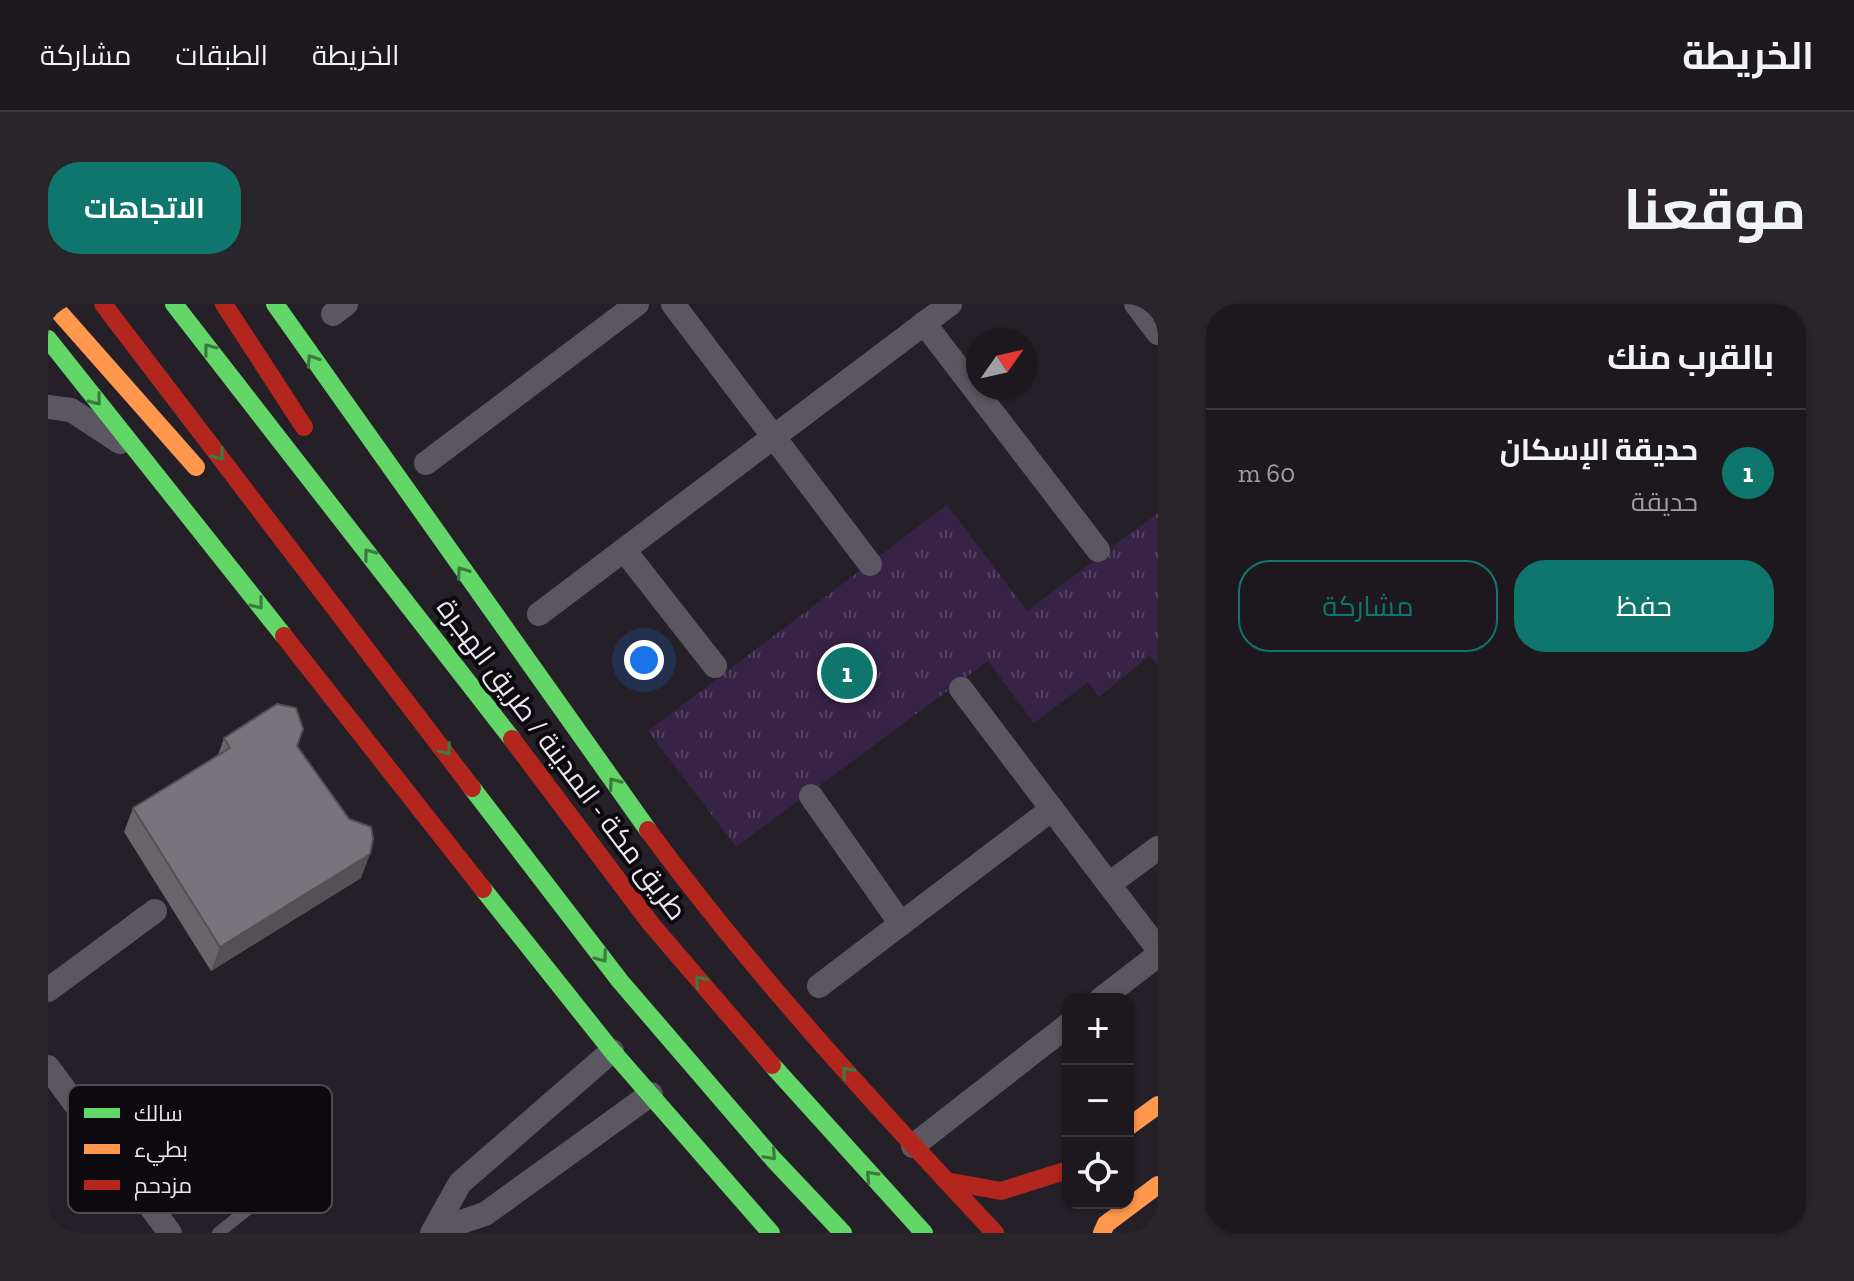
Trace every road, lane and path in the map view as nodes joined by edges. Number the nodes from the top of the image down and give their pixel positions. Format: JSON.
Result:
{"nodes":[{"id":1,"x":52,"y":304,"type":"edge"},
{"id":2,"x":103,"y":304,"type":"edge"},
{"id":3,"x":174,"y":304,"type":"edge"},
{"id":4,"x":224,"y":304,"type":"edge"},
{"id":5,"x":275,"y":304,"type":"edge"},
{"id":6,"x":637,"y":304,"type":"edge"},
{"id":7,"x":673,"y":304,"type":"edge"},
{"id":8,"x":950,"y":304,"type":"edge"},
{"id":9,"x":1136,"y":304,"type":"edge"},
{"id":10,"x":917,"y":320,"type":"edge"},
{"id":11,"x":1158,"y":333,"type":"edge"},
{"id":12,"x":48,"y":339,"type":"edge"},
{"id":13,"x":48,"y":407,"type":"edge"},
{"id":14,"x":774,"y":437,"type":"junction"},
{"id":15,"x":316,"y":444,"type":"dead end"},
{"id":16,"x":144,"y":460,"type":"junction"},
{"id":17,"x":426,"y":463,"type":"dead end"},
{"id":18,"x":205,"y":477,"type":"dead end"},
{"id":19,"x":368,"y":522,"type":"dead end"},
{"id":20,"x":247,"y":524,"type":"dead end"},
{"id":21,"x":624,"y":550,"type":"junction"},
{"id":22,"x":1098,"y":550,"type":"dead end"},
{"id":23,"x":870,"y":564,"type":"dead end"},
{"id":24,"x":539,"y":614,"type":"dead end"},
{"id":25,"x":715,"y":666,"type":"dead end"},
{"id":26,"x":961,"y":689,"type":"dead end"},
{"id":27,"x":416,"y":710,"type":"junction"},
{"id":28,"x":529,"y":761,"type":"junction"},
{"id":29,"x":811,"y":796,"type":"dead end"},
{"id":30,"x":1052,"y":809,"type":"junction"},
{"id":31,"x":1158,"y":848,"type":"edge"},
{"id":32,"x":1109,"y":884,"type":"junction"},
{"id":33,"x":155,"y":911,"type":"dead end"},
{"id":34,"x":901,"y":924,"type":"junction"},
{"id":35,"x":1158,"y":952,"type":"edge"},
{"id":36,"x":819,"y":986,"type":"dead end"},
{"id":37,"x":48,"y":990,"type":"edge"},
{"id":38,"x":1108,"y":993,"type":"edge"},
{"id":39,"x":1062,"y":1030,"type":"edge"},
{"id":40,"x":612,"y":1051,"type":"junction"},
{"id":41,"x":48,"y":1067,"type":"edge"},
{"id":42,"x":68,"y":1094,"type":"edge"},
{"id":43,"x":651,"y":1094,"type":"junction"},
{"id":44,"x":1158,"y":1105,"type":"edge"},
{"id":45,"x":1134,"y":1123,"type":"edge"},
{"id":46,"x":913,"y":1146,"type":"junction"},
{"id":47,"x":1062,"y":1172,"type":"edge"},
{"id":48,"x":946,"y":1181,"type":"junction"},
{"id":49,"x":1158,"y":1185,"type":"edge"},
{"id":50,"x":155,"y":1213,"type":"edge"},
{"id":51,"x":243,"y":1213,"type":"edge"},
{"id":52,"x":433,"y":1232,"type":"edge"},
{"id":53,"x":170,"y":1233,"type":"edge"},
{"id":54,"x":218,"y":1233,"type":"edge"},
{"id":55,"x":771,"y":1233,"type":"edge"},
{"id":56,"x":843,"y":1233,"type":"edge"},
{"id":57,"x":924,"y":1233,"type":"edge"},
{"id":58,"x":995,"y":1233,"type":"edge"},
{"id":59,"x":1102,"y":1233,"type":"edge"}],
"edges":[{"from":1,"to":18,"type":"main road"},
{"from":2,"to":27,"type":"main road","one_way":true},
{"from":28,"to":3,"type":"main road","name":"طريق مكة - المدينة / طريق الهجرة","one_way":true},
{"from":4,"to":15,"type":"main road"},
{"from":46,"to":5,"type":"main road","one_way":true},
{"from":6,"to":17,"type":"street"},
{"from":7,"to":14,"type":"street"},
{"from":8,"to":10,"type":"street"},
{"from":9,"to":11,"type":"street"},
{"from":10,"to":14,"type":"street"},
{"from":10,"to":22,"type":"street"},
{"from":12,"to":16,"type":"main road","one_way":true},
{"from":13,"to":16,"type":"street"},
{"from":14,"to":21,"type":"street"},
{"from":14,"to":23,"type":"street"},
{"from":16,"to":40,"type":"main road","one_way":true},
{"from":19,"to":28,"type":"main road"},
{"from":20,"to":27,"type":"main road"},
{"from":21,"to":24,"type":"street"},
{"from":21,"to":25,"type":"street"},
{"from":26,"to":30,"type":"street"},
{"from":27,"to":56,"type":"main road","one_way":true},
{"from":57,"to":28,"type":"main road","name":"طريق مكة - المدينة / طريق الهجرة","one_way":true},
{"from":29,"to":34,"type":"street"},
{"from":30,"to":32,"type":"street"},
{"from":30,"to":34,"type":"street"},
{"from":31,"to":32,"type":"street"},
{"from":32,"to":35,"type":"street"},
{"from":33,"to":37,"type":"street"},
{"from":34,"to":36,"type":"street"},
{"from":35,"to":38,"type":"street"},
{"from":39,"to":46,"type":"street"},
{"from":40,"to":43,"type":"main road"},
{"from":40,"to":52,"type":"street"},
{"from":41,"to":42,"type":"street"},
{"from":43,"to":52,"type":"street"},
{"from":43,"to":55,"type":"main road"},
{"from":44,"to":45,"type":"main road"},
{"from":46,"to":48,"type":"main road"},
{"from":47,"to":48,"type":"main road"},
{"from":48,"to":58,"type":"main road"},
{"from":49,"to":59,"type":"main road"},
{"from":50,"to":53,"type":"street"},
{"from":51,"to":54,"type":"lane"}]}
